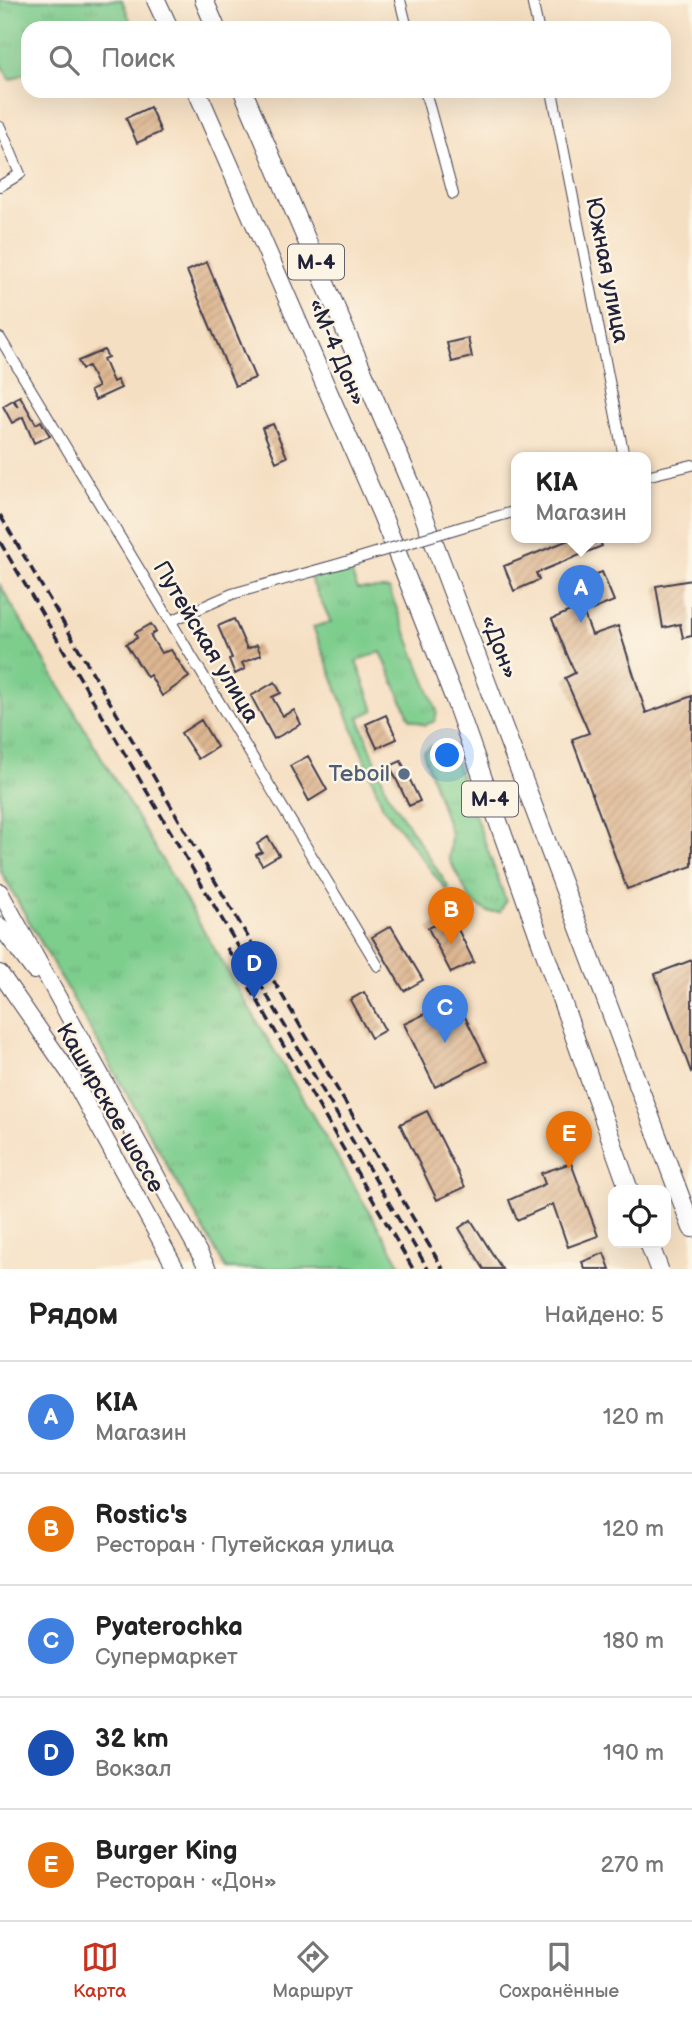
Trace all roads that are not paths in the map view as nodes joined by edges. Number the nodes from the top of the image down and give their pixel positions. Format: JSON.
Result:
{"nodes":[{"id":1,"x":156,"y":0,"type":"edge"},
{"id":2,"x":204,"y":0,"type":"edge"},
{"id":3,"x":400,"y":0,"type":"edge"},
{"id":4,"x":532,"y":0,"type":"edge"},
{"id":5,"x":166,"y":21,"type":"edge"},
{"id":6,"x":213,"y":21,"type":"edge"},
{"id":7,"x":405,"y":21,"type":"edge"},
{"id":8,"x":536,"y":21,"type":"edge"},
{"id":9,"x":200,"y":98,"type":"edge"},
{"id":10,"x":246,"y":98,"type":"edge"},
{"id":11,"x":427,"y":98,"type":"edge"},
{"id":12,"x":553,"y":98,"type":"edge"},
{"id":13,"x":0,"y":127,"type":"edge"},
{"id":14,"x":0,"y":186,"type":"edge"},
{"id":15,"x":453,"y":194,"type":"dead end"},
{"id":16,"x":0,"y":338,"type":"edge"},
{"id":17,"x":623,"y":452,"type":"edge"},
{"id":18,"x":692,"y":464,"type":"edge"},
{"id":19,"x":651,"y":475,"type":"edge"},
{"id":20,"x":511,"y":512,"type":"edge"},
{"id":21,"x":171,"y":621,"type":"junction"},
{"id":22,"x":0,"y":892,"type":"edge"},
{"id":23,"x":0,"y":926,"type":"edge"},
{"id":24,"x":378,"y":966,"type":"dead end"},
{"id":25,"x":0,"y":973,"type":"edge"},
{"id":26,"x":68,"y":1019,"type":"junction"},
{"id":27,"x":627,"y":1185,"type":"edge"},
{"id":28,"x":692,"y":1228,"type":"edge"},
{"id":29,"x":651,"y":1248,"type":"edge"},
{"id":30,"x":176,"y":1269,"type":"edge"},
{"id":31,"x":208,"y":1269,"type":"edge"},
{"id":32,"x":659,"y":1269,"type":"edge"}],
"edges":[{"from":1,"to":5,"type":"highway"},
{"from":2,"to":6,"type":"highway"},
{"from":3,"to":7,"type":"street"},
{"from":4,"to":8,"type":"street"},
{"from":9,"to":27,"type":"highway","name":"«М-4 Дон»","number":"М-4"},
{"from":10,"to":28,"type":"highway","name":"«Дон»","number":"М-4"},
{"from":11,"to":15,"type":"street"},
{"from":12,"to":17,"type":"street","name":"Южная улица"},
{"from":13,"to":14,"type":"street"},
{"from":16,"to":21,"type":"street","name":"Путейская улица"},
{"from":18,"to":19,"type":"street"},
{"from":20,"to":21,"type":"street","bridge":true},
{"from":21,"to":24,"type":"street","name":"Путейская улица"},
{"from":22,"to":26,"type":"main road"},
{"from":23,"to":26,"type":"main road","name":"Каширское шоссе"},
{"from":25,"to":30,"type":"main road","name":"Каширское шоссе"},
{"from":26,"to":31,"type":"main road"},
{"from":29,"to":32,"type":"highway"}]}
